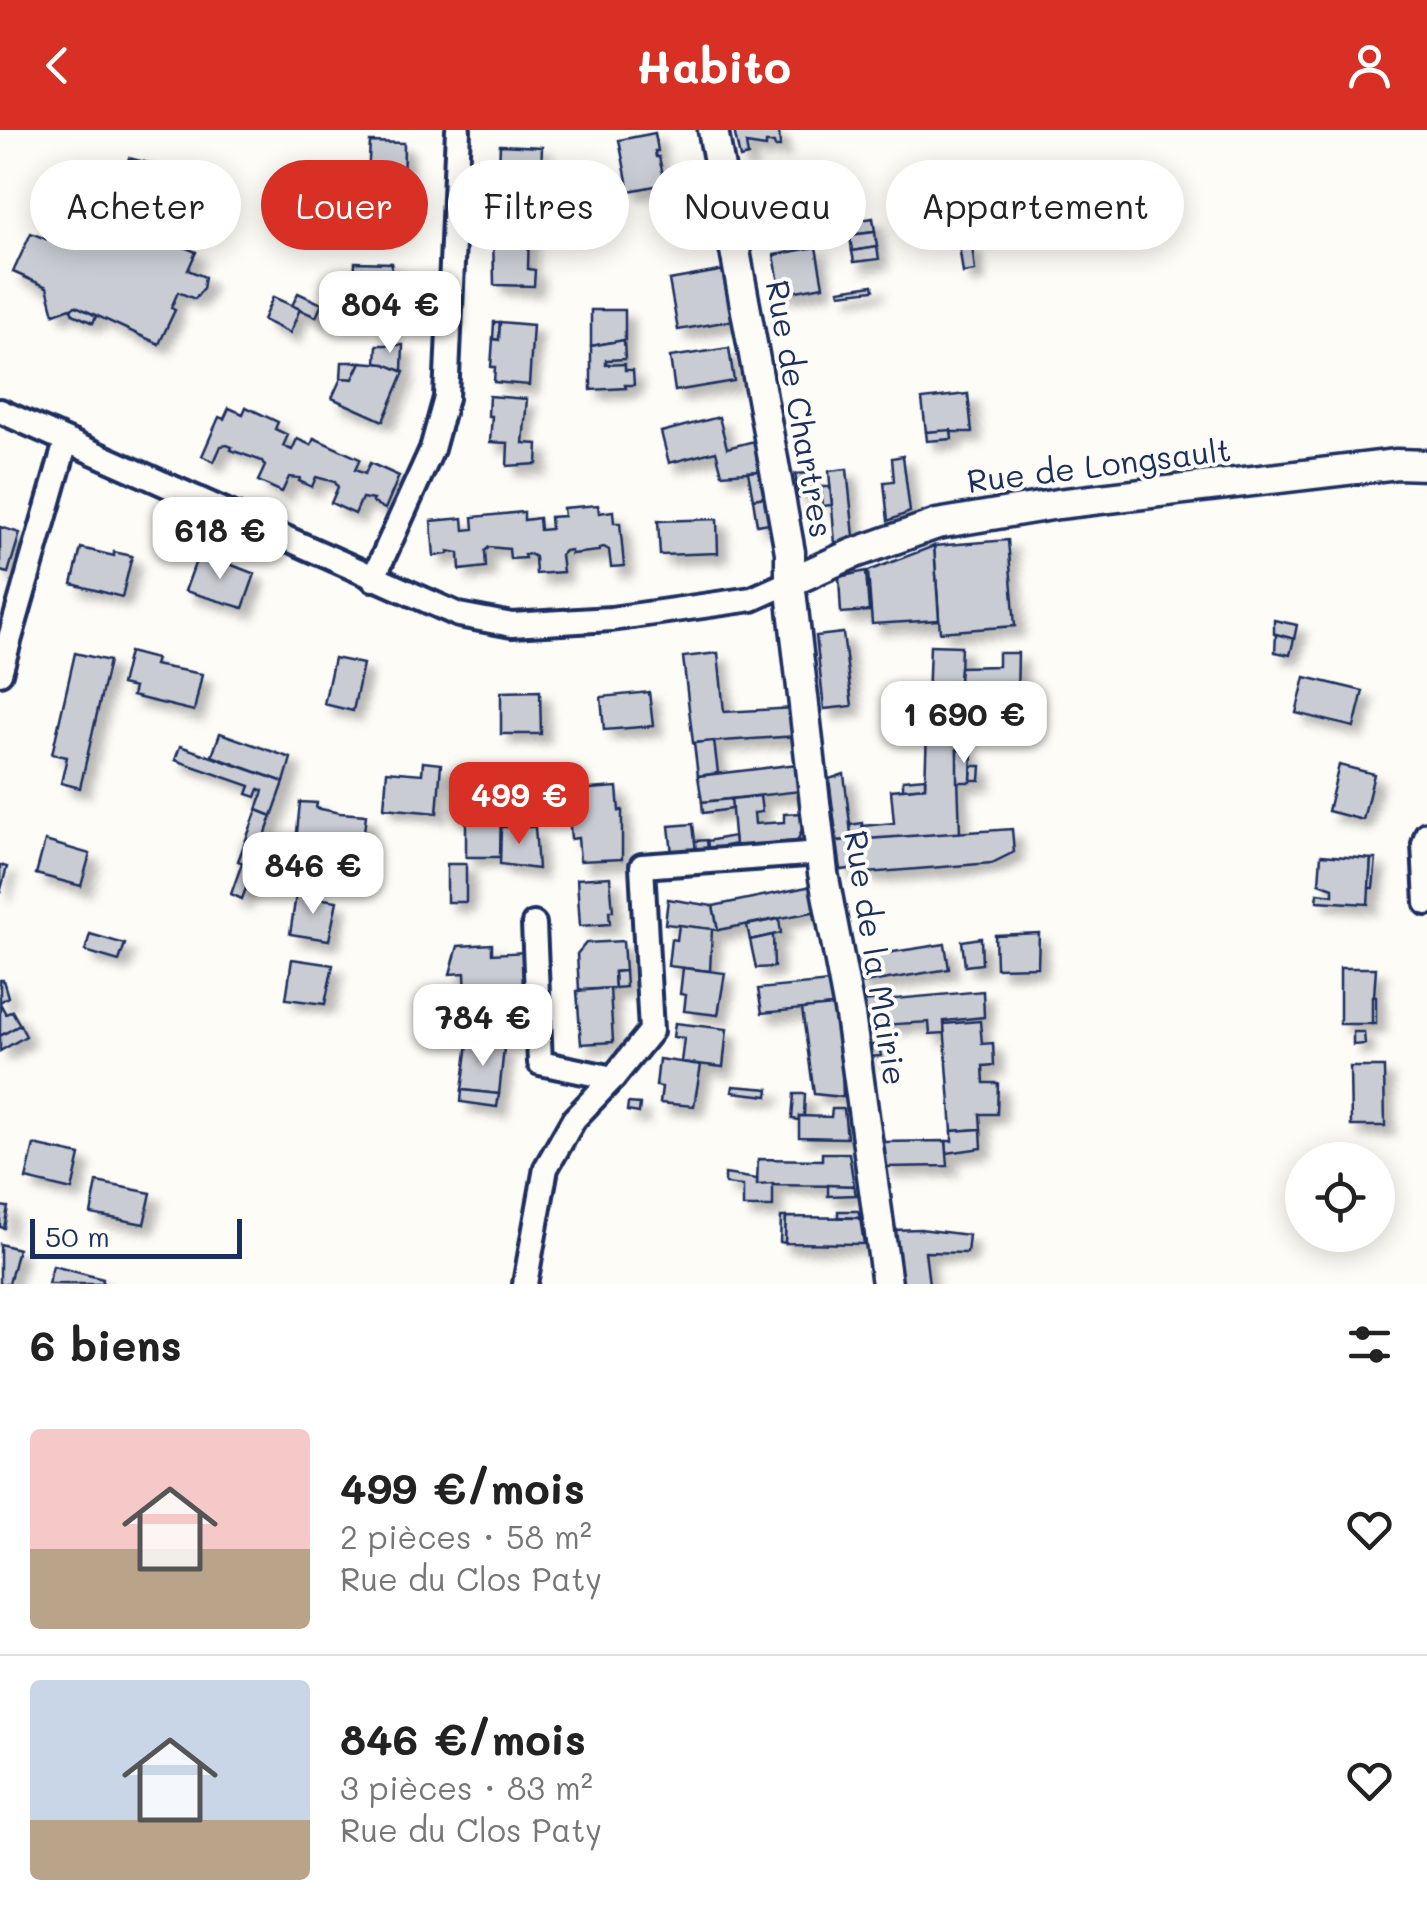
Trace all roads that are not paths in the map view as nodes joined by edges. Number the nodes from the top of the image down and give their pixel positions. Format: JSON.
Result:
{"nodes":[{"id":1,"x":458,"y":130,"type":"edge"},
{"id":2,"x":712,"y":130,"type":"edge"},
{"id":3,"x":0,"y":411,"type":"edge"},
{"id":4,"x":66,"y":442,"type":"junction"},
{"id":5,"x":1427,"y":464,"type":"edge"},
{"id":6,"x":372,"y":579,"type":"junction"},
{"id":7,"x":790,"y":582,"type":"junction"},
{"id":8,"x":0,"y":674,"type":"edge"},
{"id":9,"x":1427,"y":834,"type":"edge"},
{"id":10,"x":822,"y":853,"type":"junction"},
{"id":11,"x":1427,"y":902,"type":"edge"},
{"id":12,"x":534,"y":924,"type":"dead end"},
{"id":13,"x":613,"y":1078,"type":"junction"},
{"id":14,"x":525,"y":1284,"type":"edge"},
{"id":15,"x":887,"y":1284,"type":"edge"}],
"edges":[{"from":1,"to":6,"type":"street"},
{"from":2,"to":7,"type":"street","name":"Rue de Chartres"},
{"from":3,"to":4,"type":"street"},
{"from":4,"to":6,"type":"street"},
{"from":4,"to":8,"type":"street"},
{"from":5,"to":7,"type":"street","name":"Rue de Longsault"},
{"from":6,"to":7,"type":"street"},
{"from":7,"to":10,"type":"street","name":"Rue de la Mairie"},
{"from":9,"to":11,"type":"street"},
{"from":10,"to":13,"type":"street"},
{"from":10,"to":15,"type":"street","name":"Rue de la Mairie"},
{"from":12,"to":13,"type":"street"},
{"from":13,"to":14,"type":"street"}]}
